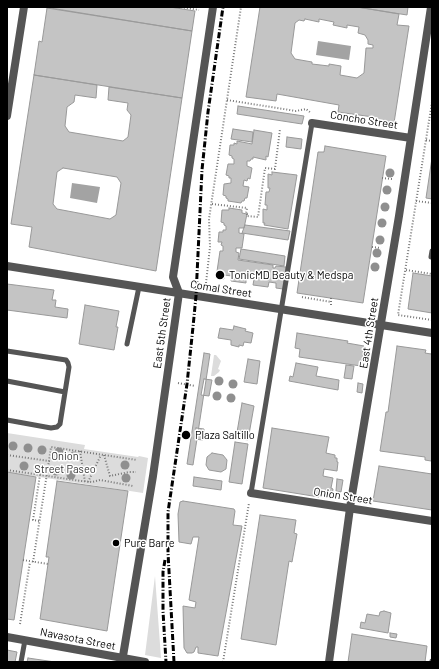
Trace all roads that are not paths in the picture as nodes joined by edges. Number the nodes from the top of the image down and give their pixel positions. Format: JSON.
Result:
{"nodes":[{"id":1,"x":24,"y":7,"type":"edge"},
{"id":2,"x":213,"y":7,"type":"edge"},
{"id":3,"x":431,"y":7,"type":"edge"},
{"id":4,"x":7,"y":116,"type":"edge"},
{"id":5,"x":312,"y":123,"type":"joint"},
{"id":6,"x":411,"y":138,"type":"junction"},
{"id":7,"x":432,"y":250,"type":"edge"},
{"id":8,"x":432,"y":257,"type":"edge"},
{"id":9,"x":7,"y":266,"type":"edge"},
{"id":10,"x":139,"y":287,"type":"junction"},
{"id":11,"x":179,"y":293,"type":"junction"},
{"id":12,"x":282,"y":310,"type":"junction"},
{"id":13,"x":382,"y":326,"type":"junction"},
{"id":14,"x":432,"y":333,"type":"edge"},
{"id":15,"x":127,"y":344,"type":"dead end"},
{"id":16,"x":7,"y":351,"type":"edge"},
{"id":17,"x":7,"y":382,"type":"edge"},
{"id":18,"x":65,"y":392,"type":"junction"},
{"id":19,"x":7,"y":420,"type":"edge"},
{"id":20,"x":251,"y":493,"type":"joint"},
{"id":21,"x":351,"y":508,"type":"junction"},
{"id":22,"x":432,"y":521,"type":"edge"},
{"id":23,"x":7,"y":637,"type":"edge"},
{"id":24,"x":24,"y":640,"type":"junction"},
{"id":25,"x":122,"y":660,"type":"edge"},
{"id":26,"x":21,"y":662,"type":"edge"},
{"id":27,"x":145,"y":662,"type":"edge"},
{"id":28,"x":329,"y":662,"type":"edge"}],
"edges":[{"from":1,"to":4,"type":"street"},
{"from":2,"to":11,"type":"street","name":"East 5th Street"},
{"from":3,"to":6,"type":"street","name":"East 4th Street"},
{"from":5,"to":6,"type":"street","name":"Concho Street"},
{"from":5,"to":12,"type":"lane"},
{"from":6,"to":13,"type":"street","name":"East 4th Street"},
{"from":7,"to":8,"type":"lane"},
{"from":9,"to":10,"type":"street","name":"Comal Street"},
{"from":10,"to":11,"type":"street","name":"Comal Street"},
{"from":10,"to":15,"type":"lane"},
{"from":11,"to":12,"type":"street","name":"Comal Street"},
{"from":11,"to":25,"type":"street","name":"East 5th Street"},
{"from":12,"to":13,"type":"street","name":"Comal Street"},
{"from":12,"to":20,"type":"lane"},
{"from":13,"to":14,"type":"street","name":"Comal Street"},
{"from":13,"to":21,"type":"street","name":"East 4th Street"},
{"from":16,"to":18,"type":"lane"},
{"from":17,"to":18,"type":"lane"},
{"from":18,"to":19,"type":"lane"},
{"from":20,"to":21,"type":"street","name":"Onion Street"},
{"from":21,"to":22,"type":"street","name":"Onion Street"},
{"from":21,"to":28,"type":"street","name":"East 4th Street"},
{"from":23,"to":24,"type":"street","name":"Navasota Street"},
{"from":24,"to":25,"type":"street","name":"Navasota Street"},
{"from":24,"to":26,"type":"lane"},
{"from":25,"to":27,"type":"street","name":"Navasota Street"}]}
